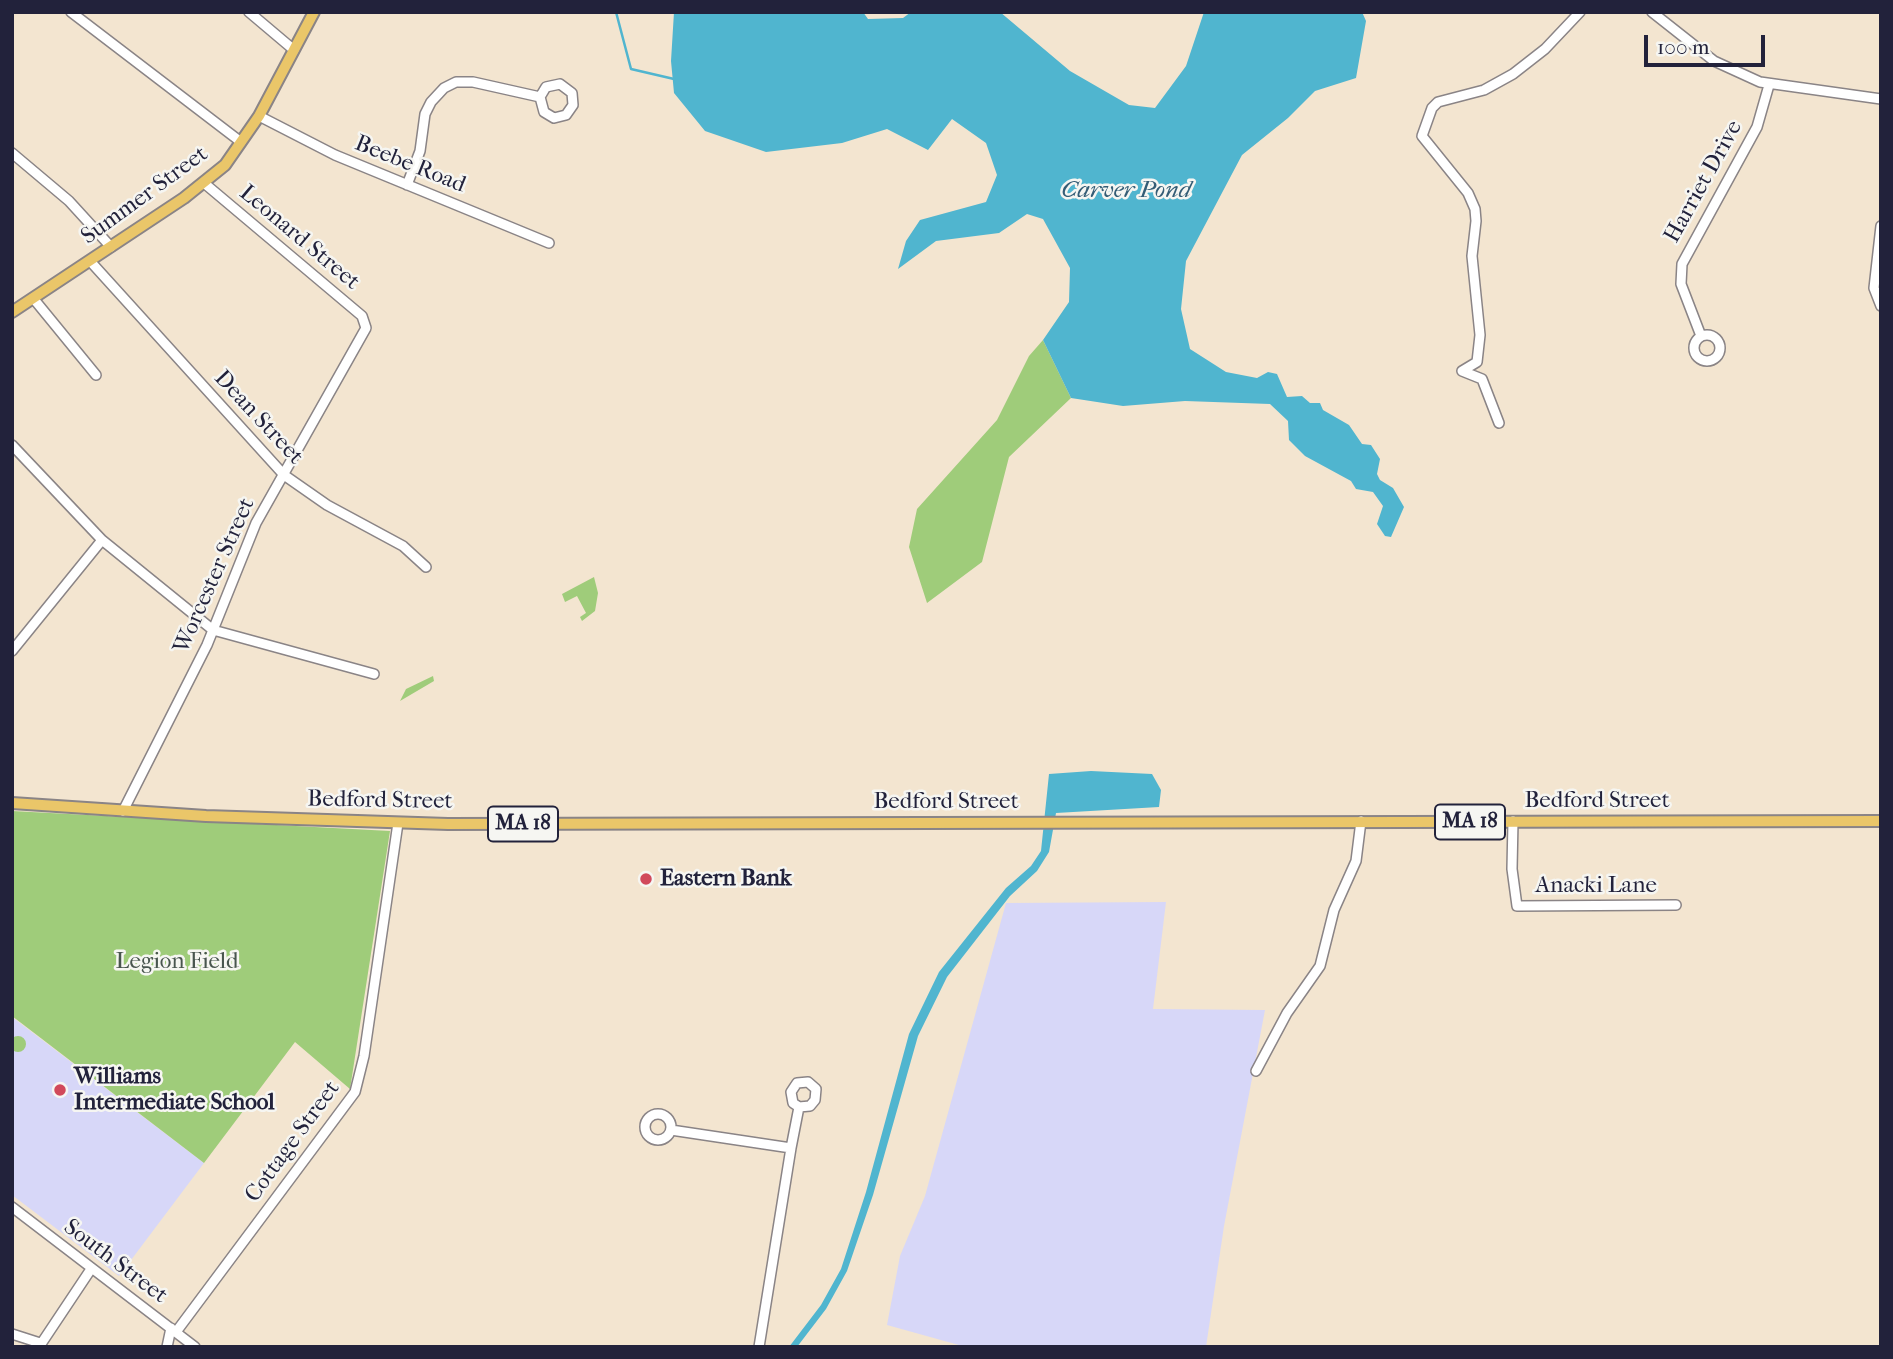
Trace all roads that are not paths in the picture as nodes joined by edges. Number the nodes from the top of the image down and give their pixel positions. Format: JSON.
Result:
{"nodes":[{"id":1,"x":71,"y":12,"type":"edge"},
{"id":2,"x":248,"y":12,"type":"edge"},
{"id":3,"x":314,"y":12,"type":"edge"},
{"id":4,"x":1580,"y":12,"type":"edge"},
{"id":5,"x":1652,"y":12,"type":"edge"},
{"id":6,"x":294,"y":50,"type":"junction"},
{"id":7,"x":1769,"y":85,"type":"junction"},
{"id":8,"x":540,"y":97,"type":"dead end"},
{"id":9,"x":1881,"y":99,"type":"edge"},
{"id":10,"x":259,"y":116,"type":"junction"},
{"id":11,"x":241,"y":142,"type":"junction"},
{"id":12,"x":12,"y":153,"type":"edge"},
{"id":13,"x":204,"y":183,"type":"junction"},
{"id":14,"x":408,"y":185,"type":"junction"},
{"id":15,"x":1881,"y":226,"type":"edge"},
{"id":16,"x":549,"y":243,"type":"dead end"},
{"id":17,"x":111,"y":247,"type":"junction"},
{"id":18,"x":90,"y":261,"type":"junction"},
{"id":19,"x":33,"y":298,"type":"junction"},
{"id":20,"x":1881,"y":306,"type":"edge"},
{"id":21,"x":12,"y":312,"type":"edge"},
{"id":22,"x":366,"y":324,"type":"joint"},
{"id":23,"x":1701,"y":336,"type":"dead end"},
{"id":24,"x":96,"y":375,"type":"dead end"},
{"id":25,"x":1499,"y":423,"type":"dead end"},
{"id":26,"x":12,"y":444,"type":"edge"},
{"id":27,"x":284,"y":475,"type":"junction"},
{"id":28,"x":102,"y":540,"type":"junction"},
{"id":29,"x":426,"y":567,"type":"dead end"},
{"id":30,"x":213,"y":630,"type":"junction"},
{"id":31,"x":12,"y":651,"type":"edge"},
{"id":32,"x":374,"y":674,"type":"dead end"},
{"id":33,"x":12,"y":803,"type":"edge"},
{"id":34,"x":123,"y":811,"type":"junction"},
{"id":35,"x":1361,"y":821,"type":"junction"},
{"id":36,"x":1513,"y":821,"type":"junction"},
{"id":37,"x":1881,"y":821,"type":"edge"},
{"id":38,"x":398,"y":823,"type":"junction"},
{"id":39,"x":1676,"y":905,"type":"dead end"},
{"id":40,"x":1256,"y":1071,"type":"dead end"},
{"id":41,"x":799,"y":1107,"type":"dead end"},
{"id":42,"x":671,"y":1130,"type":"dead end"},
{"id":43,"x":791,"y":1148,"type":"junction"},
{"id":44,"x":12,"y":1207,"type":"edge"},
{"id":45,"x":92,"y":1269,"type":"junction"},
{"id":46,"x":173,"y":1330,"type":"junction"},
{"id":47,"x":12,"y":1334,"type":"edge"},
{"id":48,"x":39,"y":1345,"type":"edge"},
{"id":49,"x":167,"y":1347,"type":"edge"},
{"id":50,"x":195,"y":1347,"type":"edge"},
{"id":51,"x":759,"y":1347,"type":"edge"}],
"edges":[{"from":1,"to":11,"type":"street"},
{"from":2,"to":6,"type":"street"},
{"from":3,"to":6,"type":"main road","name":"Summer Street"},
{"from":4,"to":25,"type":"street"},
{"from":5,"to":7,"type":"street"},
{"from":6,"to":10,"type":"main road","name":"Summer Street"},
{"from":7,"to":9,"type":"street"},
{"from":7,"to":23,"type":"street","name":"Harriet Drive"},
{"from":8,"to":14,"type":"street"},
{"from":10,"to":11,"type":"main road","name":"Summer Street"},
{"from":10,"to":14,"type":"street","name":"Beebe Road"},
{"from":11,"to":13,"type":"main road","name":"Summer Street"},
{"from":12,"to":17,"type":"street"},
{"from":13,"to":17,"type":"main road","name":"Summer Street"},
{"from":13,"to":22,"type":"street","name":"Leonard Street"},
{"from":14,"to":16,"type":"street","name":"Beebe Road"},
{"from":15,"to":20,"type":"street"},
{"from":17,"to":18,"type":"main road","name":"Summer Street"},
{"from":18,"to":19,"type":"main road","name":"Summer Street"},
{"from":18,"to":27,"type":"street","name":"Dean Street"},
{"from":19,"to":21,"type":"main road","name":"Summer Street"},
{"from":19,"to":24,"type":"street"},
{"from":22,"to":27,"type":"street","name":"Worcester Street"},
{"from":26,"to":28,"type":"street"},
{"from":27,"to":29,"type":"street","name":"Dean Street"},
{"from":27,"to":30,"type":"street","name":"Worcester Street"},
{"from":28,"to":30,"type":"street"},
{"from":28,"to":31,"type":"street"},
{"from":30,"to":32,"type":"street"},
{"from":30,"to":34,"type":"street","name":"Worcester Street"},
{"from":33,"to":34,"type":"main road","name":"Bedford Street","number":"MA 18"},
{"from":34,"to":38,"type":"main road","name":"Bedford Street","number":"MA 18"},
{"from":35,"to":36,"type":"main road","name":"Bedford Street","number":"MA 18"},
{"from":35,"to":38,"type":"main road","name":"Bedford Street","number":"MA 18"},
{"from":35,"to":40,"type":"street"},
{"from":36,"to":37,"type":"main road","name":"Bedford Street","number":"MA 18"},
{"from":36,"to":39,"type":"street","name":"Anacki Lane"},
{"from":38,"to":46,"type":"street","name":"Cottage Street"},
{"from":41,"to":43,"type":"street"},
{"from":42,"to":43,"type":"street"},
{"from":43,"to":51,"type":"street"},
{"from":44,"to":45,"type":"street","name":"South Street"},
{"from":45,"to":46,"type":"street","name":"South Street"},
{"from":45,"to":48,"type":"street"},
{"from":46,"to":49,"type":"street"},
{"from":46,"to":50,"type":"street","name":"South Street"},
{"from":47,"to":48,"type":"street"}]}
